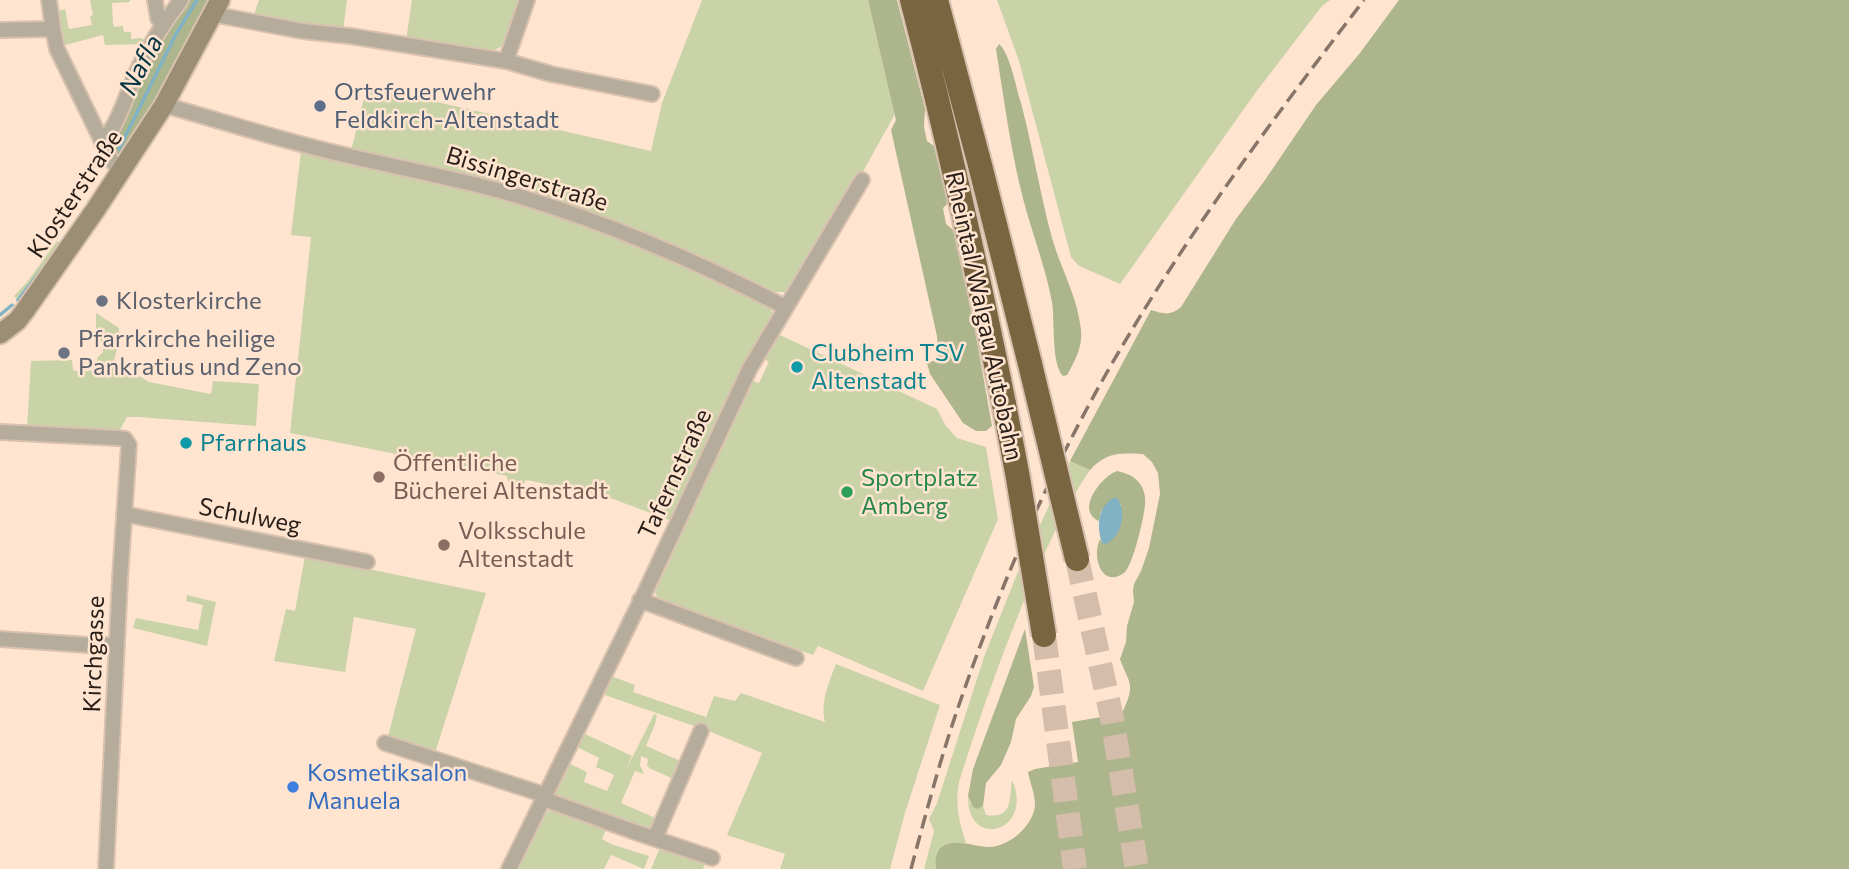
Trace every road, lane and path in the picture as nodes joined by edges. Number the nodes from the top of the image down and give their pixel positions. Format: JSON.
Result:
{"nodes":[{"id":1,"x":50,"y":0,"type":"edge"},
{"id":2,"x":155,"y":0,"type":"edge"},
{"id":3,"x":181,"y":0,"type":"edge"},
{"id":4,"x":527,"y":0,"type":"edge"},
{"id":5,"x":912,"y":0,"type":"edge"},
{"id":6,"x":936,"y":0,"type":"edge"},
{"id":7,"x":216,"y":7,"type":"edge"},
{"id":8,"x":163,"y":24,"type":"junction"},
{"id":9,"x":53,"y":29,"type":"junction"},
{"id":10,"x":0,"y":30,"type":"edge"},
{"id":11,"x":506,"y":61,"type":"junction"},
{"id":12,"x":652,"y":94,"type":"dead end"},
{"id":13,"x":164,"y":105,"type":"junction"},
{"id":14,"x":102,"y":143,"type":"junction"},
{"id":15,"x":121,"y":171,"type":"junction"},
{"id":16,"x":862,"y":180,"type":"dead end"},
{"id":17,"x":785,"y":307,"type":"junction"},
{"id":18,"x":0,"y":334,"type":"edge"},
{"id":19,"x":0,"y":432,"type":"edge"},
{"id":20,"x":124,"y":514,"type":"junction"},
{"id":21,"x":1077,"y":559,"type":"tunnel mouth"},
{"id":22,"x":366,"y":562,"type":"dead end"},
{"id":23,"x":640,"y":600,"type":"junction"},
{"id":24,"x":1044,"y":635,"type":"tunnel mouth"},
{"id":25,"x":0,"y":639,"type":"edge"},
{"id":26,"x":117,"y":645,"type":"junction"},
{"id":27,"x":796,"y":658,"type":"dead end"},
{"id":28,"x":701,"y":731,"type":"dead end"},
{"id":29,"x":385,"y":743,"type":"dead end"},
{"id":30,"x":545,"y":797,"type":"junction"},
{"id":31,"x":655,"y":838,"type":"junction"},
{"id":32,"x":712,"y":858,"type":"dead end"},
{"id":33,"x":106,"y":869,"type":"edge"},
{"id":34,"x":509,"y":869,"type":"edge"}],
"edges":[{"from":1,"to":9,"type":"street"},
{"from":2,"to":8,"type":"street"},
{"from":3,"to":8,"type":"street"},
{"from":4,"to":11,"type":"street"},
{"from":5,"to":24,"type":"highway","name":"Rheintal/Walgau Autobahn","bridge":true},
{"from":6,"to":21,"type":"highway","name":"Rheintal/Walgau Autobahn","bridge":true},
{"from":7,"to":11,"type":"street"},
{"from":7,"to":13,"type":"main road","name":"Klosterstraße"},
{"from":8,"to":14,"type":"street"},
{"from":9,"to":10,"type":"street"},
{"from":9,"to":14,"type":"street"},
{"from":11,"to":12,"type":"street"},
{"from":13,"to":15,"type":"main road","name":"Klosterstraße"},
{"from":13,"to":17,"type":"street","name":"Bissingerstraße"},
{"from":14,"to":15,"type":"street"},
{"from":15,"to":18,"type":"main road","name":"Klosterstraße"},
{"from":16,"to":17,"type":"street","name":"Tafernstraße"},
{"from":17,"to":23,"type":"street","name":"Tafernstraße"},
{"from":19,"to":20,"type":"street","name":"Kirchgasse"},
{"from":20,"to":22,"type":"street","name":"Schulweg"},
{"from":20,"to":26,"type":"street","name":"Kirchgasse"},
{"from":23,"to":27,"type":"street"},
{"from":23,"to":30,"type":"street","name":"Tafernstraße"},
{"from":25,"to":26,"type":"street"},
{"from":26,"to":33,"type":"street","name":"Kirchgasse"},
{"from":28,"to":31,"type":"street"},
{"from":29,"to":30,"type":"street"},
{"from":30,"to":31,"type":"street"},
{"from":30,"to":34,"type":"street","name":"Tafernstraße"},
{"from":31,"to":32,"type":"street"}]}
